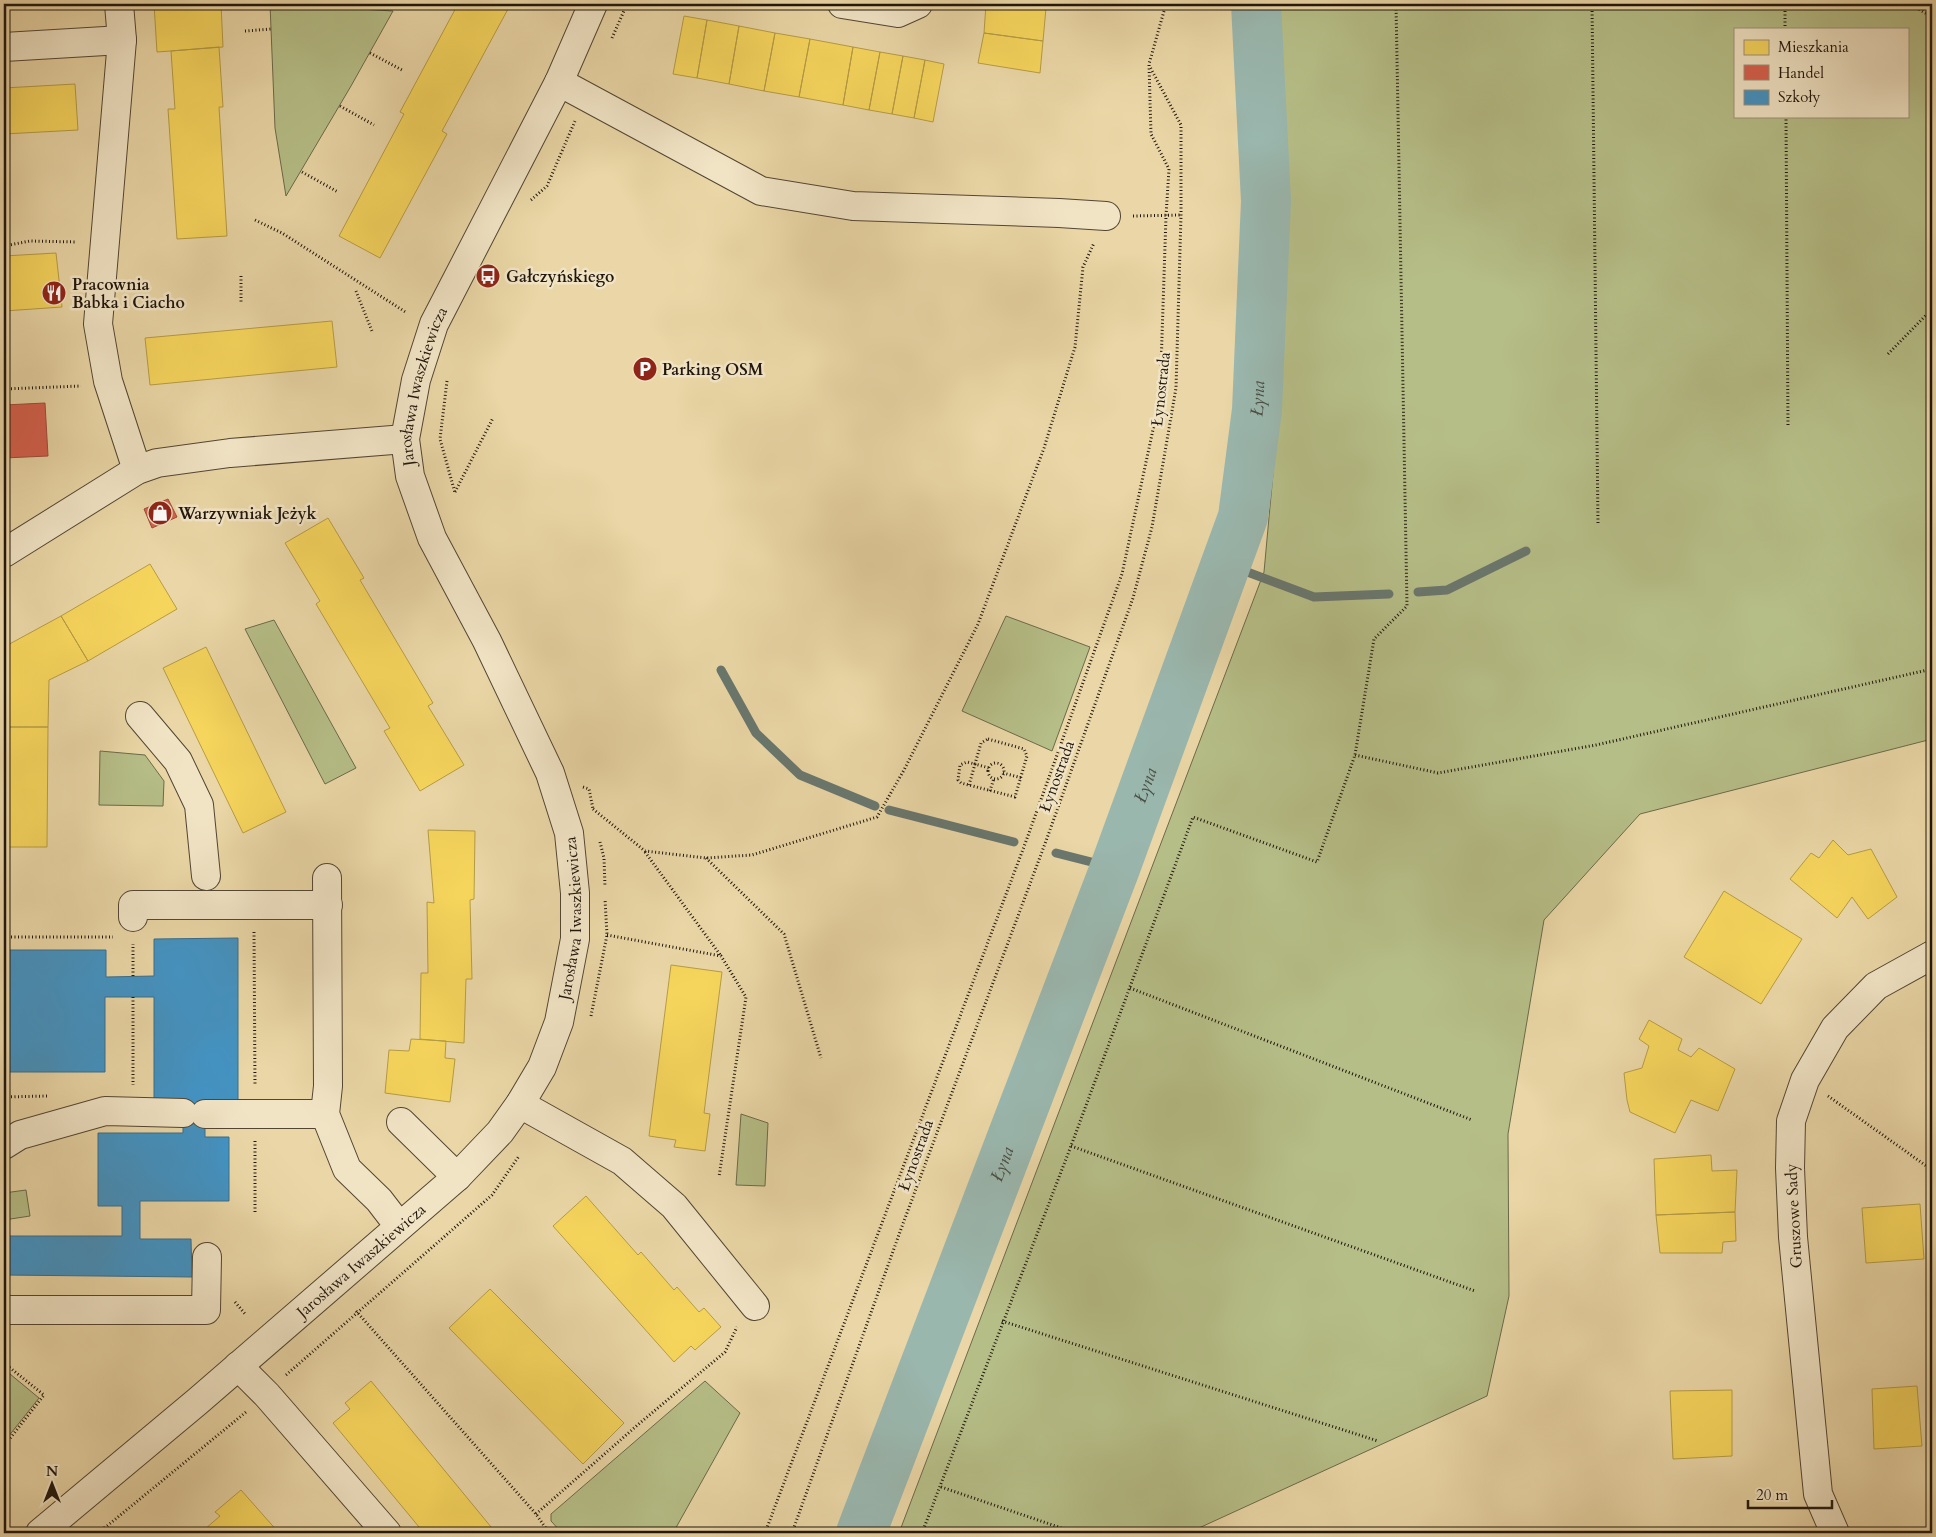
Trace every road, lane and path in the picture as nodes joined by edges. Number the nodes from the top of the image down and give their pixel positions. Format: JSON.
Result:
{"nodes":[{"id":1,"x":119,"y":4,"type":"edge"},
{"id":2,"x":593,"y":4,"type":"edge"},
{"id":3,"x":842,"y":4,"type":"edge"},
{"id":4,"x":918,"y":4,"type":"edge"},
{"id":5,"x":1166,"y":4,"type":"edge"},
{"id":6,"x":1396,"y":4,"type":"edge"},
{"id":7,"x":1592,"y":4,"type":"edge"},
{"id":8,"x":1785,"y":4,"type":"edge"},
{"id":9,"x":1910,"y":4,"type":"edge"},
{"id":10,"x":1932,"y":17,"type":"edge"},
{"id":11,"x":1785,"y":28,"type":"edge"},
{"id":12,"x":271,"y":29,"type":"dead end"},
{"id":13,"x":245,"y":31,"type":"dead end"},
{"id":14,"x":122,"y":40,"type":"junction"},
{"id":15,"x":4,"y":47,"type":"edge"},
{"id":16,"x":370,"y":53,"type":"dead end"},
{"id":17,"x":1149,"y":64,"type":"junction"},
{"id":18,"x":402,"y":70,"type":"dead end"},
{"id":19,"x":559,"y":82,"type":"junction"},
{"id":20,"x":340,"y":106,"type":"dead end"},
{"id":21,"x":1786,"y":118,"type":"edge"},
{"id":22,"x":374,"y":125,"type":"dead end"},
{"id":23,"x":563,"y":148,"type":"dead end"},
{"id":24,"x":302,"y":172,"type":"dead end"},
{"id":25,"x":338,"y":192,"type":"dead end"},
{"id":26,"x":527,"y":204,"type":"dead end"},
{"id":27,"x":1106,"y":216,"type":"junction"},
{"id":28,"x":1166,"y":216,"type":"junction"},
{"id":29,"x":1181,"y":216,"type":"junction"},
{"id":30,"x":255,"y":220,"type":"dead end"},
{"id":31,"x":78,"y":242,"type":"dead end"},
{"id":32,"x":4,"y":246,"type":"edge"},
{"id":33,"x":241,"y":276,"type":"dead end"},
{"id":34,"x":356,"y":291,"type":"dead end"},
{"id":35,"x":241,"y":302,"type":"dead end"},
{"id":36,"x":1932,"y":309,"type":"edge"},
{"id":37,"x":408,"y":314,"type":"dead end"},
{"id":38,"x":372,"y":331,"type":"dead end"},
{"id":39,"x":1888,"y":354,"type":"dead end"},
{"id":40,"x":448,"y":374,"type":"dead end"},
{"id":41,"x":91,"y":385,"type":"dead end"},
{"id":42,"x":4,"y":390,"type":"edge"},
{"id":43,"x":494,"y":418,"type":"dead end"},
{"id":44,"x":1788,"y":427,"type":"dead end"},
{"id":45,"x":405,"y":439,"type":"junction"},
{"id":46,"x":137,"y":470,"type":"junction"},
{"id":47,"x":1598,"y":524,"type":"dead end"},
{"id":48,"x":4,"y":553,"type":"edge"},
{"id":49,"x":1932,"y":669,"type":"edge"},
{"id":50,"x":140,"y":716,"type":"dead end"},
{"id":51,"x":1356,"y":755,"type":"junction"},
{"id":52,"x":975,"y":764,"type":"junction"},
{"id":53,"x":989,"y":768,"type":"junction"},
{"id":54,"x":1003,"y":773,"type":"junction"},
{"id":55,"x":994,"y":778,"type":"junction"},
{"id":56,"x":1022,"y":778,"type":"junction"},
{"id":57,"x":969,"y":785,"type":"junction"},
{"id":58,"x":990,"y":791,"type":"junction"},
{"id":59,"x":593,"y":809,"type":"dead end"},
{"id":60,"x":645,"y":851,"type":"junction"},
{"id":61,"x":706,"y":858,"type":"junction"},
{"id":62,"x":206,"y":876,"type":"dead end"},
{"id":63,"x":327,"y":878,"type":"dead end"},
{"id":64,"x":328,"y":905,"type":"junction"},
{"id":65,"x":254,"y":926,"type":"dead end"},
{"id":66,"x":128,"y":927,"type":"joint"},
{"id":67,"x":607,"y":935,"type":"dead end"},
{"id":68,"x":4,"y":938,"type":"edge"},
{"id":69,"x":1932,"y":955,"type":"edge"},
{"id":70,"x":720,"y":956,"type":"junction"},
{"id":71,"x":1130,"y":988,"type":"junction"},
{"id":72,"x":133,"y":997,"type":"dead end"},
{"id":73,"x":821,"y":1058,"type":"dead end"},
{"id":74,"x":1805,"y":1080,"type":"junction"},
{"id":75,"x":134,"y":1086,"type":"dead end"},
{"id":76,"x":254,"y":1091,"type":"dead end"},
{"id":77,"x":520,"y":1104,"type":"junction"},
{"id":78,"x":325,"y":1114,"type":"junction"},
{"id":79,"x":1472,"y":1120,"type":"dead end"},
{"id":80,"x":401,"y":1122,"type":"dead end"},
{"id":81,"x":255,"y":1139,"type":"dead end"},
{"id":82,"x":4,"y":1144,"type":"edge"},
{"id":83,"x":1071,"y":1146,"type":"junction"},
{"id":84,"x":1932,"y":1170,"type":"edge"},
{"id":85,"x":457,"y":1176,"type":"junction"},
{"id":86,"x":719,"y":1177,"type":"dead end"},
{"id":87,"x":255,"y":1212,"type":"dead end"},
{"id":88,"x":400,"y":1226,"type":"junction"},
{"id":89,"x":207,"y":1257,"type":"dead end"},
{"id":90,"x":1475,"y":1291,"type":"dead end"},
{"id":91,"x":755,"y":1306,"type":"dead end"},
{"id":92,"x":4,"y":1310,"type":"edge"},
{"id":93,"x":356,"y":1311,"type":"dead end"},
{"id":94,"x":1002,"y":1321,"type":"junction"},
{"id":95,"x":737,"y":1326,"type":"dead end"},
{"id":96,"x":4,"y":1363,"type":"edge"},
{"id":97,"x":238,"y":1366,"type":"junction"},
{"id":98,"x":253,"y":1407,"type":"dead end"},
{"id":99,"x":1378,"y":1441,"type":"dead end"},
{"id":100,"x":4,"y":1446,"type":"edge"},
{"id":101,"x":941,"y":1487,"type":"junction"},
{"id":102,"x":536,"y":1514,"type":"junction"},
{"id":103,"x":40,"y":1533,"type":"edge"},
{"id":104,"x":95,"y":1533,"type":"edge"},
{"id":105,"x":387,"y":1533,"type":"edge"},
{"id":106,"x":549,"y":1533,"type":"edge"},
{"id":107,"x":765,"y":1533,"type":"edge"},
{"id":108,"x":792,"y":1533,"type":"edge"},
{"id":109,"x":922,"y":1533,"type":"edge"},
{"id":110,"x":1076,"y":1533,"type":"edge"},
{"id":111,"x":1835,"y":1533,"type":"edge"}],
"edges":[{"from":1,"to":14,"type":"street"},
{"from":2,"to":19,"type":"street","name":"Jarosława Iwaszkiewicza"},
{"from":3,"to":4,"type":"street"},
{"from":5,"to":17,"type":"path"},
{"from":6,"to":51,"type":"path"},
{"from":7,"to":47,"type":"path"},
{"from":8,"to":11,"type":"path"},
{"from":9,"to":10,"type":"path"},
{"from":12,"to":13,"type":"path"},
{"from":14,"to":15,"type":"street"},
{"from":14,"to":46,"type":"street"},
{"from":16,"to":18,"type":"path"},
{"from":17,"to":28,"type":"path"},
{"from":17,"to":29,"type":"path","name":"Łynostrada"},
{"from":19,"to":27,"type":"street"},
{"from":19,"to":45,"type":"street","name":"Jarosława Iwaszkiewicza"},
{"from":20,"to":22,"type":"path"},
{"from":21,"to":44,"type":"path"},
{"from":23,"to":26,"type":"path"},
{"from":24,"to":25,"type":"path"},
{"from":27,"to":28,"type":"path"},
{"from":27,"to":61,"type":"path"},
{"from":28,"to":29,"type":"path"},
{"from":28,"to":107,"type":"path"},
{"from":29,"to":108,"type":"path","name":"Łynostrada"},
{"from":30,"to":37,"type":"path"},
{"from":31,"to":32,"type":"path"},
{"from":33,"to":35,"type":"path"},
{"from":34,"to":38,"type":"path"},
{"from":36,"to":39,"type":"path"},
{"from":40,"to":43,"type":"path"},
{"from":41,"to":42,"type":"path"},
{"from":45,"to":46,"type":"street"},
{"from":45,"to":77,"type":"street","name":"Jarosława Iwaszkiewicza"},
{"from":46,"to":48,"type":"street"},
{"from":49,"to":51,"type":"path"},
{"from":50,"to":62,"type":"street"},
{"from":51,"to":71,"type":"path"},
{"from":52,"to":53,"type":"path"},
{"from":52,"to":56,"type":"path"},
{"from":52,"to":57,"type":"path"},
{"from":52,"to":57,"type":"path"},
{"from":53,"to":54,"type":"path"},
{"from":53,"to":55,"type":"path"},
{"from":54,"to":55,"type":"path"},
{"from":54,"to":56,"type":"path"},
{"from":55,"to":58,"type":"path"},
{"from":56,"to":58,"type":"path"},
{"from":57,"to":58,"type":"path"},
{"from":59,"to":60,"type":"path"},
{"from":60,"to":61,"type":"path"},
{"from":60,"to":70,"type":"path"},
{"from":61,"to":73,"type":"path"},
{"from":63,"to":64,"type":"street"},
{"from":64,"to":66,"type":"street"},
{"from":64,"to":78,"type":"street"},
{"from":65,"to":76,"type":"path"},
{"from":66,"to":68,"type":"path"},
{"from":67,"to":70,"type":"path"},
{"from":69,"to":74,"type":"street","name":"Gruszowe Sady"},
{"from":70,"to":86,"type":"path"},
{"from":71,"to":79,"type":"path"},
{"from":71,"to":83,"type":"path"},
{"from":72,"to":75,"type":"path"},
{"from":74,"to":84,"type":"path"},
{"from":74,"to":111,"type":"street","name":"Gruszowe Sady"},
{"from":77,"to":85,"type":"street","name":"Jarosława Iwaszkiewicza"},
{"from":77,"to":91,"type":"street"},
{"from":78,"to":82,"type":"street"},
{"from":78,"to":88,"type":"street"},
{"from":80,"to":85,"type":"street"},
{"from":81,"to":87,"type":"path"},
{"from":83,"to":90,"type":"path"},
{"from":83,"to":94,"type":"path"},
{"from":85,"to":88,"type":"street","name":"Jarosława Iwaszkiewicza"},
{"from":88,"to":97,"type":"street","name":"Jarosława Iwaszkiewicza"},
{"from":89,"to":92,"type":"street"},
{"from":93,"to":102,"type":"path"},
{"from":94,"to":99,"type":"path"},
{"from":94,"to":101,"type":"path"},
{"from":95,"to":102,"type":"path"},
{"from":96,"to":100,"type":"path"},
{"from":97,"to":103,"type":"street","name":"Jarosława Iwaszkiewicza"},
{"from":97,"to":105,"type":"street"},
{"from":98,"to":104,"type":"path"},
{"from":101,"to":109,"type":"path"},
{"from":101,"to":110,"type":"path"},
{"from":102,"to":106,"type":"path"}]}
